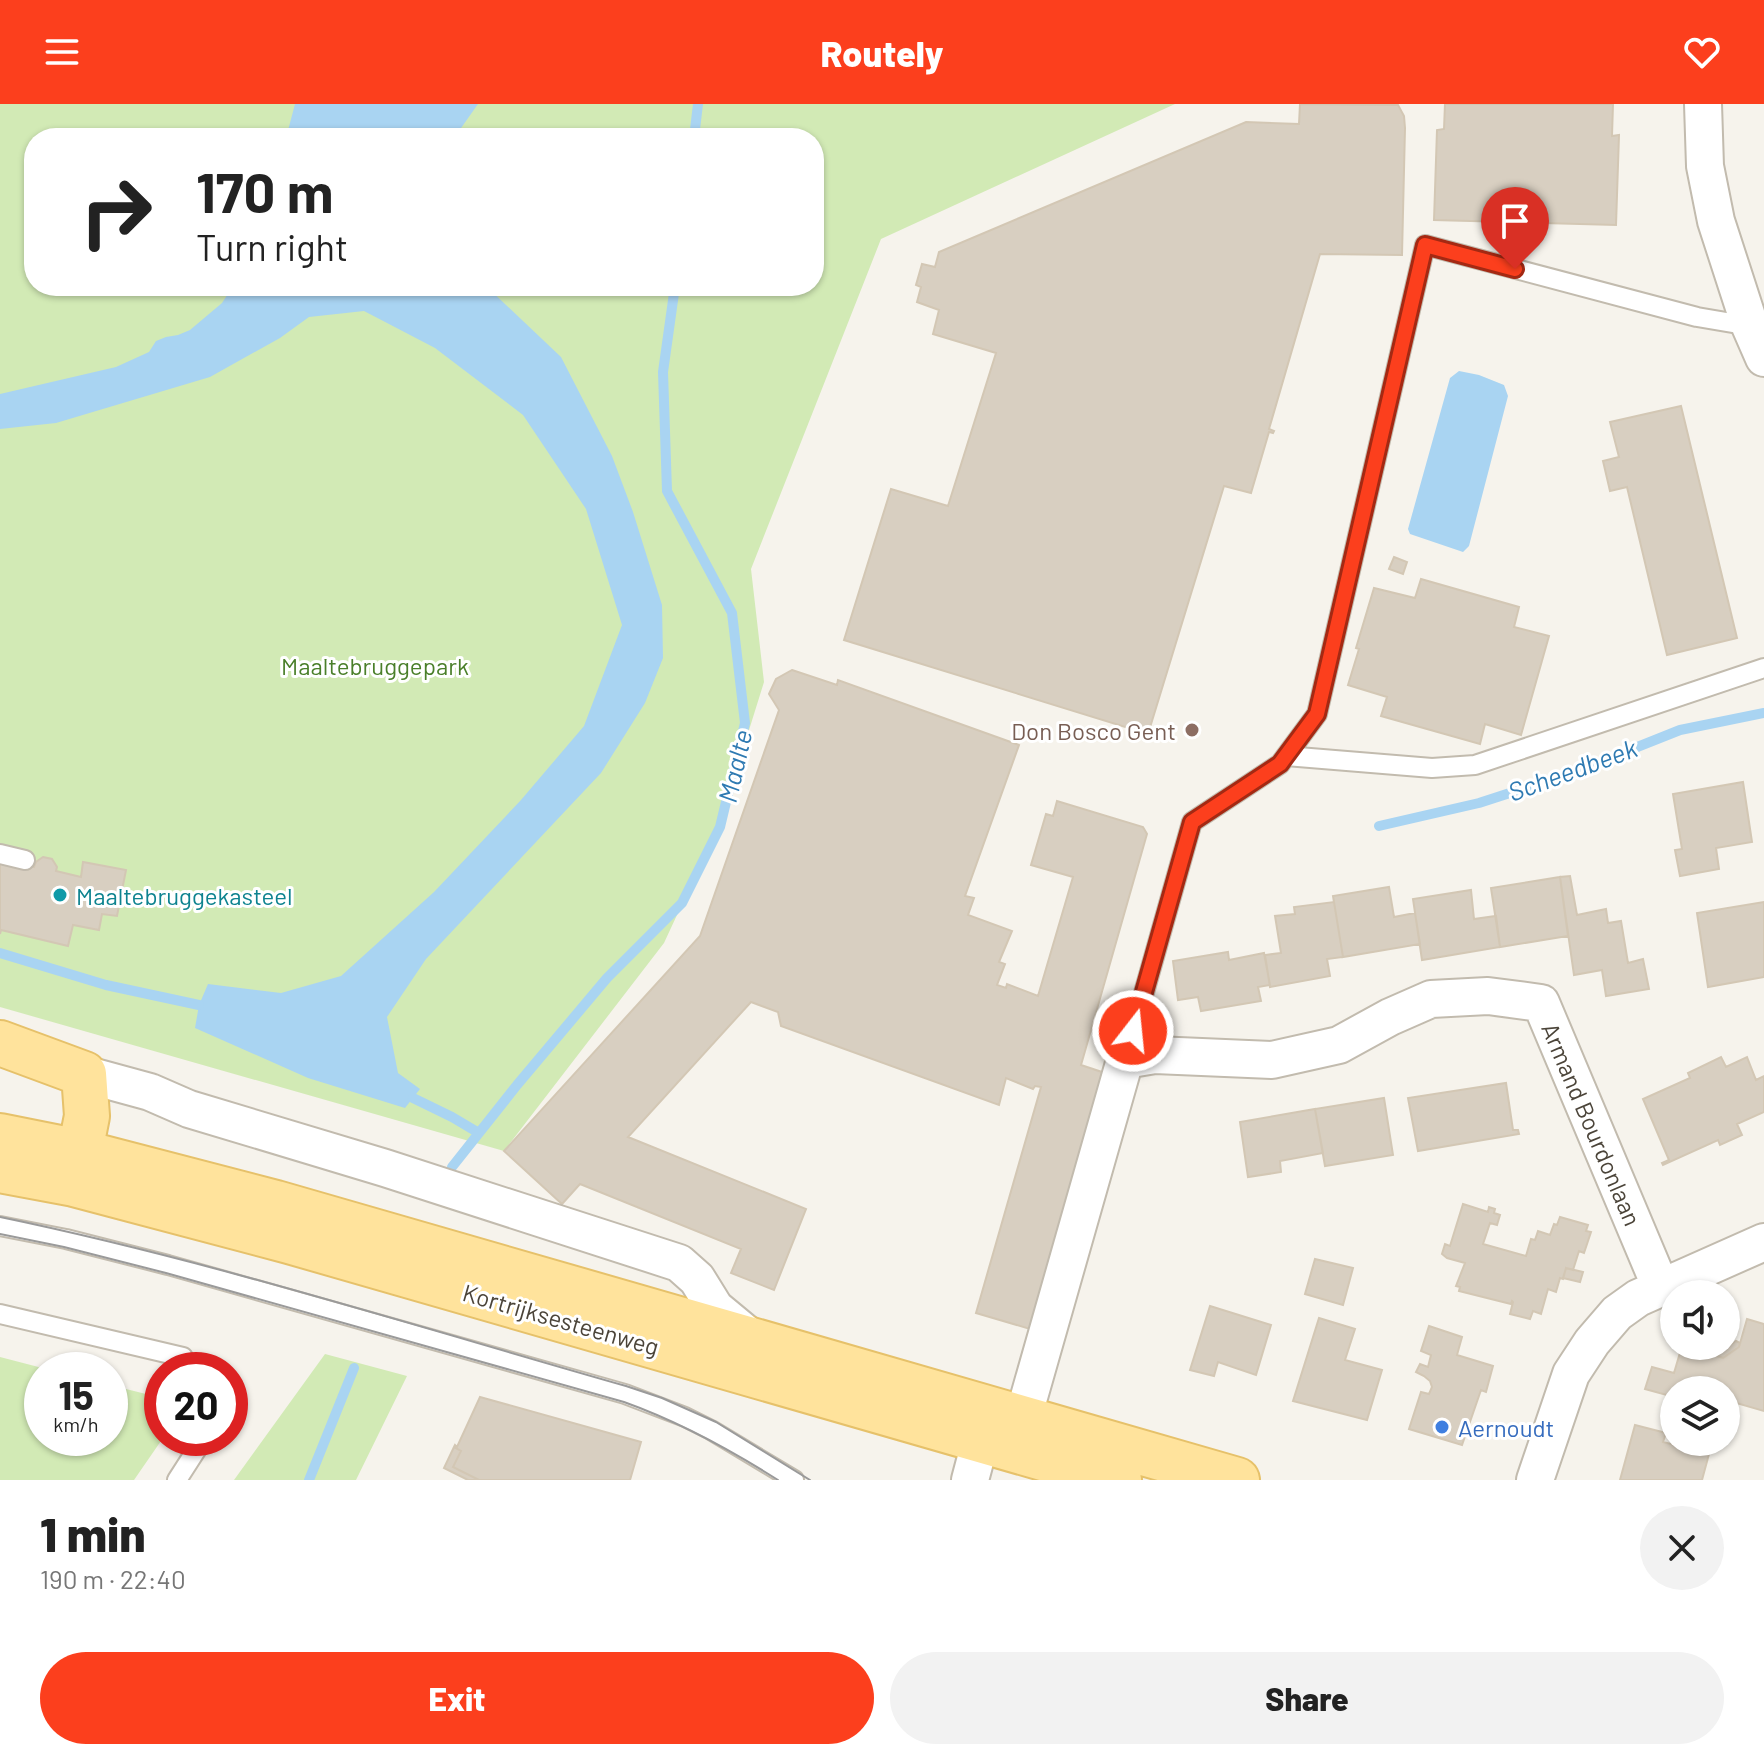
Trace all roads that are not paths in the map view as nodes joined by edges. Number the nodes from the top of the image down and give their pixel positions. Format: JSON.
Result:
{"nodes":[{"id":1,"x":1703,"y":104,"type":"edge"},
{"id":2,"x":1757,"y":342,"type":"edge"},
{"id":3,"x":1764,"y":668,"type":"edge"},
{"id":4,"x":1286,"y":756,"type":"junction"},
{"id":5,"x":0,"y":854,"type":"edge"},
{"id":6,"x":25,"y":860,"type":"dead end"},
{"id":7,"x":0,"y":1043,"type":"edge"},
{"id":8,"x":1125,"y":1060,"type":"junction"},
{"id":9,"x":84,"y":1074,"type":"junction"},
{"id":10,"x":0,"y":1136,"type":"edge"},
{"id":11,"x":77,"y":1168,"type":"junction"},
{"id":12,"x":0,"y":1170,"type":"edge"},
{"id":13,"x":0,"y":1226,"type":"edge"},
{"id":14,"x":1764,"y":1242,"type":"edge"},
{"id":15,"x":1679,"y":1280,"type":"edge"},
{"id":16,"x":1660,"y":1286,"type":"edge"},
{"id":17,"x":1660,"y":1288,"type":"edge"},
{"id":18,"x":0,"y":1314,"type":"edge"},
{"id":19,"x":757,"y":1343,"type":"junction"},
{"id":20,"x":162,"y":1352,"type":"edge"},
{"id":21,"x":995,"y":1440,"type":"edge"},
{"id":22,"x":192,"y":1456,"type":"edge"},
{"id":23,"x":177,"y":1480,"type":"edge"},
{"id":24,"x":794,"y":1480,"type":"edge"},
{"id":25,"x":1119,"y":1480,"type":"edge"},
{"id":26,"x":1237,"y":1480,"type":"edge"},
{"id":27,"x":1535,"y":1480,"type":"edge"}],
"edges":[{"from":1,"to":2,"type":"street"},
{"from":2,"to":4,"type":"lane"},
{"from":3,"to":4,"type":"lane"},
{"from":4,"to":8,"type":"lane"},
{"from":5,"to":6,"type":"lane"},
{"from":7,"to":9,"type":"main road"},
{"from":8,"to":16,"type":"street","name":"Armand Bourdonlaan"},
{"from":8,"to":21,"type":"street"},
{"from":9,"to":11,"type":"main road"},
{"from":9,"to":19,"type":"street","name":"Kortrijksesteenweg"},
{"from":10,"to":11,"type":"main road","name":"Kortrijksesteenweg"},
{"from":11,"to":12,"type":"main road","name":"Kortrijksesteenweg"},
{"from":11,"to":19,"type":"main road","name":"Kortrijksesteenweg"},
{"from":11,"to":21,"type":"main road","name":"Kortrijksesteenweg"},
{"from":13,"to":24,"type":"lane"},
{"from":14,"to":15,"type":"street"},
{"from":17,"to":27,"type":"street"},
{"from":18,"to":20,"type":"lane"},
{"from":19,"to":21,"type":"main road","name":"Kortrijksesteenweg"},
{"from":21,"to":25,"type":"main road","name":"Kortrijksesteenweg"},
{"from":21,"to":26,"type":"main road","name":"Kortrijksesteenweg"},
{"from":22,"to":23,"type":"lane"}]}
